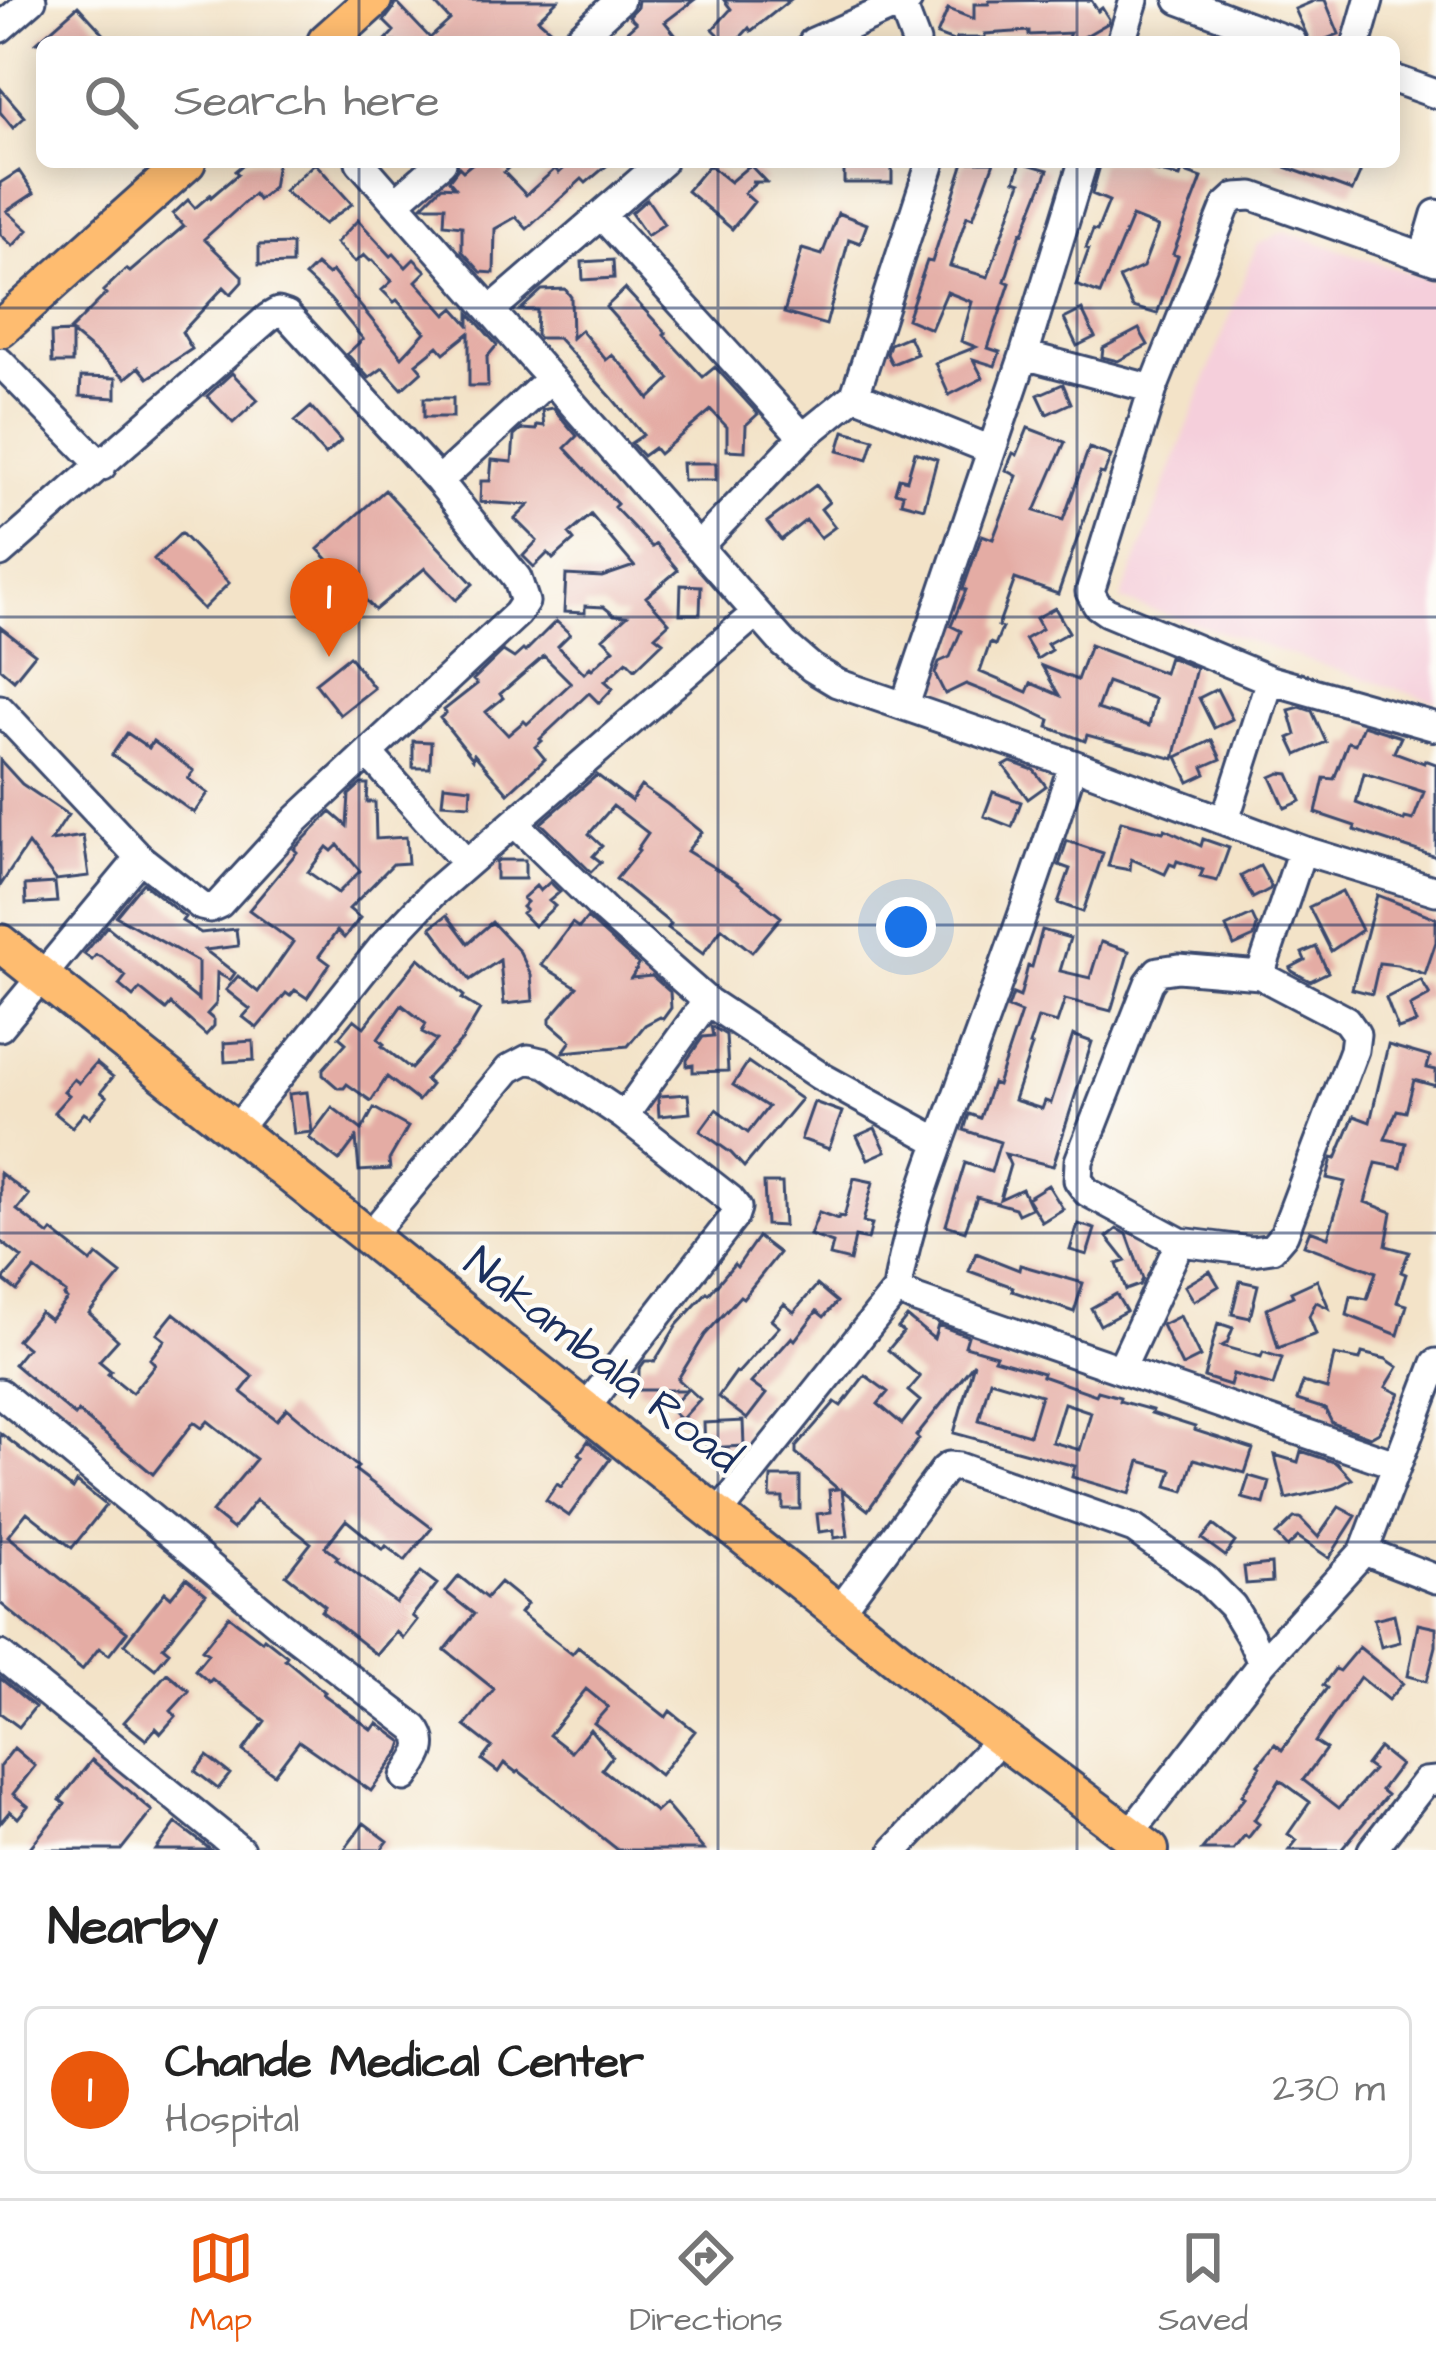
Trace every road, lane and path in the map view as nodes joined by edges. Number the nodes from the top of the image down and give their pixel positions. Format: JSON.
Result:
{"nodes":[{"id":1,"x":32,"y":0,"type":"edge"},
{"id":2,"x":373,"y":0,"type":"edge"},
{"id":3,"x":620,"y":0,"type":"edge"},
{"id":4,"x":1134,"y":0,"type":"edge"},
{"id":5,"x":1179,"y":0,"type":"edge"},
{"id":6,"x":1370,"y":0,"type":"edge"},
{"id":7,"x":903,"y":1,"type":"edge"},
{"id":8,"x":0,"y":28,"type":"edge"},
{"id":9,"x":333,"y":36,"type":"edge"},
{"id":10,"x":581,"y":36,"type":"edge"},
{"id":11,"x":826,"y":36,"type":"edge"},
{"id":12,"x":914,"y":36,"type":"edge"},
{"id":13,"x":1122,"y":36,"type":"edge"},
{"id":14,"x":1276,"y":36,"type":"edge"},
{"id":15,"x":1359,"y":36,"type":"edge"},
{"id":16,"x":1400,"y":81,"type":"edge"},
{"id":17,"x":1436,"y":94,"type":"edge"},
{"id":18,"x":180,"y":168,"type":"edge"},
{"id":19,"x":366,"y":168,"type":"edge"},
{"id":20,"x":435,"y":168,"type":"edge"},
{"id":21,"x":655,"y":168,"type":"edge"},
{"id":22,"x":929,"y":168,"type":"edge"},
{"id":23,"x":1081,"y":168,"type":"edge"},
{"id":24,"x":398,"y":201,"type":"junction"},
{"id":25,"x":1436,"y":214,"type":"edge"},
{"id":26,"x":602,"y":216,"type":"junction"},
{"id":27,"x":1430,"y":258,"type":"edge"},
{"id":28,"x":491,"y":310,"type":"junction"},
{"id":29,"x":0,"y":329,"type":"edge"},
{"id":30,"x":1024,"y":355,"type":"junction"},
{"id":31,"x":0,"y":362,"type":"edge"},
{"id":32,"x":550,"y":379,"type":"junction"},
{"id":33,"x":1153,"y":389,"type":"junction"},
{"id":34,"x":855,"y":395,"type":"junction"},
{"id":35,"x":803,"y":437,"type":"junction"},
{"id":36,"x":991,"y":450,"type":"junction"},
{"id":37,"x":102,"y":466,"type":"junction"},
{"id":38,"x":439,"y":481,"type":"junction"},
{"id":39,"x":698,"y":547,"type":"junction"},
{"id":40,"x":0,"y":554,"type":"edge"},
{"id":41,"x":756,"y":614,"type":"junction"},
{"id":42,"x":1270,"y":680,"type":"junction"},
{"id":43,"x":905,"y":705,"type":"junction"},
{"id":44,"x":0,"y":709,"type":"edge"},
{"id":45,"x":1436,"y":727,"type":"edge"},
{"id":46,"x":369,"y":754,"type":"junction"},
{"id":47,"x":1073,"y":764,"type":"junction"},
{"id":48,"x":1225,"y":820,"type":"junction"},
{"id":49,"x":515,"y":823,"type":"junction"},
{"id":50,"x":1302,"y":850,"type":"junction"},
{"id":51,"x":140,"y":858,"type":"junction"},
{"id":52,"x":466,"y":863,"type":"junction"},
{"id":53,"x":1436,"y":891,"type":"edge"},
{"id":54,"x":0,"y":943,"type":"edge"},
{"id":55,"x":41,"y":975,"type":"junction"},
{"id":56,"x":1260,"y":975,"type":"junction"},
{"id":57,"x":707,"y":1000,"type":"junction"},
{"id":58,"x":0,"y":1027,"type":"edge"},
{"id":59,"x":624,"y":1116,"type":"junction"},
{"id":60,"x":235,"y":1131,"type":"junction"},
{"id":61,"x":940,"y":1142,"type":"junction"},
{"id":62,"x":368,"y":1238,"type":"junction"},
{"id":63,"x":1180,"y":1242,"type":"junction"},
{"id":64,"x":897,"y":1290,"type":"junction"},
{"id":65,"x":1436,"y":1363,"type":"edge"},
{"id":66,"x":1121,"y":1369,"type":"junction"},
{"id":67,"x":0,"y":1393,"type":"edge"},
{"id":68,"x":585,"y":1409,"type":"junction"},
{"id":69,"x":1396,"y":1464,"type":"junction"},
{"id":70,"x":718,"y":1514,"type":"junction"},
{"id":71,"x":1364,"y":1551,"type":"junction"},
{"id":72,"x":1436,"y":1580,"type":"edge"},
{"id":73,"x":839,"y":1610,"type":"junction"},
{"id":74,"x":0,"y":1655,"type":"edge"},
{"id":75,"x":1262,"y":1664,"type":"junction"},
{"id":76,"x":1002,"y":1737,"type":"junction"},
{"id":77,"x":405,"y":1777,"type":"dead end"},
{"id":78,"x":1436,"y":1781,"type":"edge"},
{"id":79,"x":1140,"y":1842,"type":"edge"},
{"id":80,"x":240,"y":1850,"type":"edge"},
{"id":81,"x":895,"y":1850,"type":"edge"},
{"id":82,"x":1372,"y":1850,"type":"edge"}],
"edges":[{"from":1,"to":8,"type":"street"},
{"from":2,"to":9,"type":"main road"},
{"from":3,"to":10,"type":"street"},
{"from":4,"to":13,"type":"street"},
{"from":5,"to":14,"type":"street"},
{"from":6,"to":15,"type":"street"},
{"from":7,"to":11,"type":"street"},
{"from":7,"to":12,"type":"street"},
{"from":16,"to":17,"type":"street"},
{"from":18,"to":29,"type":"main road"},
{"from":19,"to":24,"type":"street"},
{"from":20,"to":24,"type":"street"},
{"from":21,"to":26,"type":"street"},
{"from":22,"to":34,"type":"street"},
{"from":23,"to":30,"type":"street"},
{"from":24,"to":28,"type":"street"},
{"from":25,"to":27,"type":"street"},
{"from":26,"to":28,"type":"street"},
{"from":26,"to":35,"type":"street"},
{"from":27,"to":33,"type":"street"},
{"from":28,"to":32,"type":"street"},
{"from":30,"to":33,"type":"street"},
{"from":30,"to":36,"type":"street"},
{"from":31,"to":37,"type":"street"},
{"from":32,"to":38,"type":"street"},
{"from":32,"to":39,"type":"street"},
{"from":33,"to":42,"type":"street"},
{"from":34,"to":35,"type":"street"},
{"from":34,"to":36,"type":"street"},
{"from":35,"to":39,"type":"street"},
{"from":36,"to":43,"type":"street"},
{"from":37,"to":38,"type":"street"},
{"from":37,"to":40,"type":"street"},
{"from":38,"to":46,"type":"street"},
{"from":39,"to":41,"type":"street"},
{"from":41,"to":43,"type":"street"},
{"from":41,"to":49,"type":"street"},
{"from":42,"to":45,"type":"street"},
{"from":42,"to":48,"type":"street"},
{"from":43,"to":47,"type":"street"},
{"from":44,"to":51,"type":"street"},
{"from":46,"to":51,"type":"street"},
{"from":46,"to":52,"type":"street"},
{"from":47,"to":48,"type":"street"},
{"from":47,"to":61,"type":"street"},
{"from":48,"to":50,"type":"street"},
{"from":49,"to":52,"type":"street"},
{"from":49,"to":57,"type":"street"},
{"from":50,"to":53,"type":"street"},
{"from":50,"to":56,"type":"street"},
{"from":51,"to":55,"type":"street"},
{"from":52,"to":60,"type":"street"},
{"from":54,"to":55,"type":"main road","name":"Nakambala Road"},
{"from":55,"to":58,"type":"street"},
{"from":55,"to":60,"type":"main road","name":"Nakambala Road"},
{"from":56,"to":63,"type":"street"},
{"from":56,"to":63,"type":"street"},
{"from":57,"to":59,"type":"street"},
{"from":57,"to":61,"type":"street"},
{"from":59,"to":62,"type":"street"},
{"from":59,"to":68,"type":"street"},
{"from":60,"to":62,"type":"main road","name":"Nakambala Road"},
{"from":61,"to":64,"type":"street"},
{"from":62,"to":68,"type":"main road","name":"Nakambala Road"},
{"from":63,"to":66,"type":"street"},
{"from":64,"to":66,"type":"street"},
{"from":64,"to":70,"type":"street"},
{"from":65,"to":69,"type":"street"},
{"from":66,"to":69,"type":"street"},
{"from":67,"to":77,"type":"street"},
{"from":68,"to":70,"type":"main road","name":"Nakambala Road"},
{"from":69,"to":71,"type":"street"},
{"from":70,"to":73,"type":"main road","name":"Nakambala Road"},
{"from":71,"to":72,"type":"street"},
{"from":71,"to":75,"type":"street"},
{"from":73,"to":75,"type":"street"},
{"from":73,"to":76,"type":"main road","name":"Nakambala Road"},
{"from":74,"to":80,"type":"street"},
{"from":75,"to":79,"type":"street"},
{"from":76,"to":79,"type":"main road","name":"Nakambala Road"},
{"from":76,"to":81,"type":"street"},
{"from":78,"to":82,"type":"street"}]}
